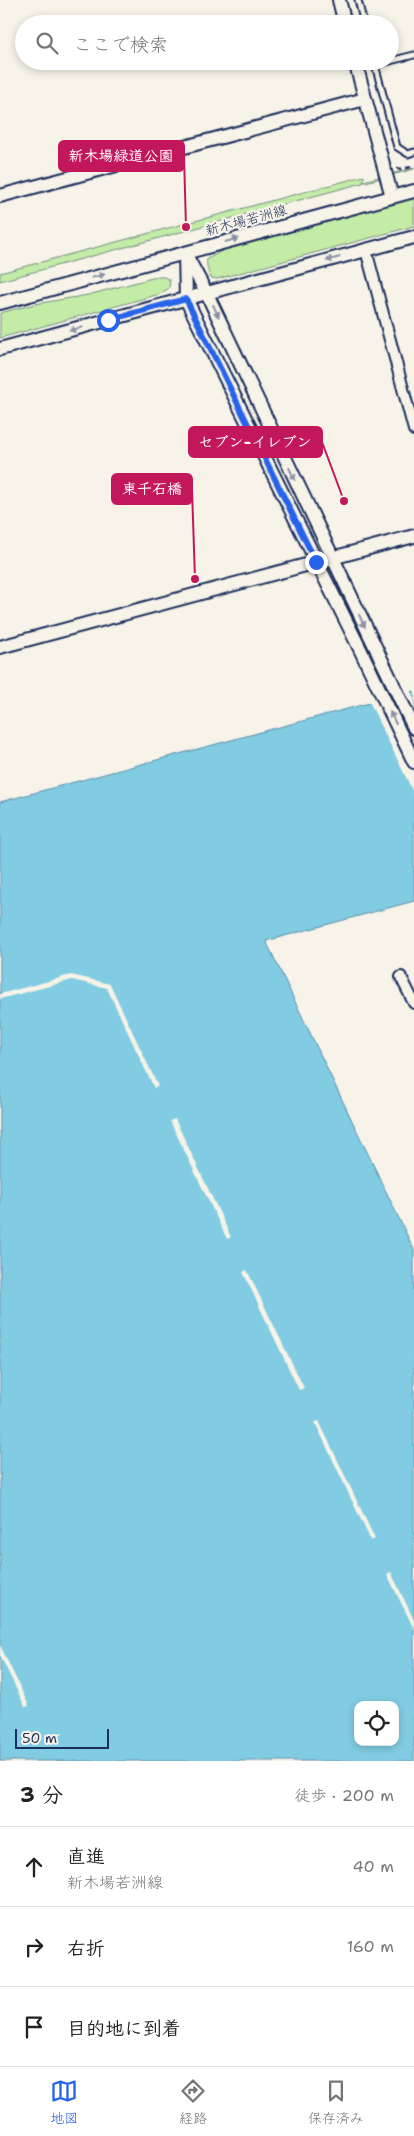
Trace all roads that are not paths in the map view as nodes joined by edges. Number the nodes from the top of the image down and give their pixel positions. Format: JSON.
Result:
{"nodes":[{"id":1,"x":339,"y":0,"type":"edge"},
{"id":2,"x":358,"y":0,"type":"edge"},
{"id":3,"x":343,"y":15,"type":"edge"},
{"id":4,"x":362,"y":15,"type":"edge"},
{"id":5,"x":414,"y":55,"type":"edge"},
{"id":6,"x":399,"y":59,"type":"edge"},
{"id":7,"x":358,"y":70,"type":"edge"},
{"id":8,"x":377,"y":70,"type":"edge"},
{"id":9,"x":366,"y":100,"type":"junction"},
{"id":10,"x":414,"y":152,"type":"edge"},
{"id":11,"x":414,"y":191,"type":"edge"},
{"id":12,"x":0,"y":196,"type":"edge"},
{"id":13,"x":392,"y":197,"type":"junction"},
{"id":14,"x":414,"y":238,"type":"edge"},
{"id":15,"x":366,"y":250,"type":"junction"},
{"id":16,"x":185,"y":252,"type":"junction"},
{"id":17,"x":207,"y":294,"type":"junction"},
{"id":18,"x":186,"y":299,"type":"junction"},
{"id":19,"x":0,"y":303,"type":"edge"},
{"id":20,"x":0,"y":349,"type":"edge"},
{"id":21,"x":414,"y":430,"type":"edge"},
{"id":22,"x":414,"y":536,"type":"edge"},
{"id":23,"x":332,"y":558,"type":"junction"},
{"id":24,"x":316,"y":562,"type":"junction"},
{"id":25,"x":0,"y":647,"type":"edge"},
{"id":26,"x":414,"y":728,"type":"edge"},
{"id":27,"x":414,"y":762,"type":"edge"},
{"id":28,"x":401,"y":977,"type":"dead end"},
{"id":29,"x":414,"y":1003,"type":"edge"}],
"edges":[{"from":1,"to":3,"type":"street"},
{"from":2,"to":4,"type":"lane"},
{"from":5,"to":6,"type":"lane"},
{"from":7,"to":9,"type":"street"},
{"from":8,"to":10,"type":"lane"},
{"from":9,"to":12,"type":"street"},
{"from":9,"to":13,"type":"street"},
{"from":11,"to":13,"type":"street","name":"新木場若洲線"},
{"from":16,"to":13,"type":"street","name":"新木場若洲線","one_way":true},
{"from":14,"to":15,"type":"street"},
{"from":15,"to":17,"type":"street","one_way":true},
{"from":15,"to":21,"type":"street"},
{"from":16,"to":17,"type":"street"},
{"from":16,"to":18,"type":"street"},
{"from":19,"to":16,"type":"street","name":"新木場若洲線","one_way":true},
{"from":17,"to":18,"type":"street"},
{"from":17,"to":23,"type":"street","one_way":true},
{"from":18,"to":20,"type":"street","one_way":true},
{"from":18,"to":24,"type":"street"},
{"from":22,"to":23,"type":"street"},
{"from":23,"to":24,"type":"street"},
{"from":23,"to":26,"type":"street","one_way":true},
{"from":24,"to":25,"type":"street"},
{"from":27,"to":24,"type":"street","one_way":true},
{"from":28,"to":29,"type":"street"}]}
